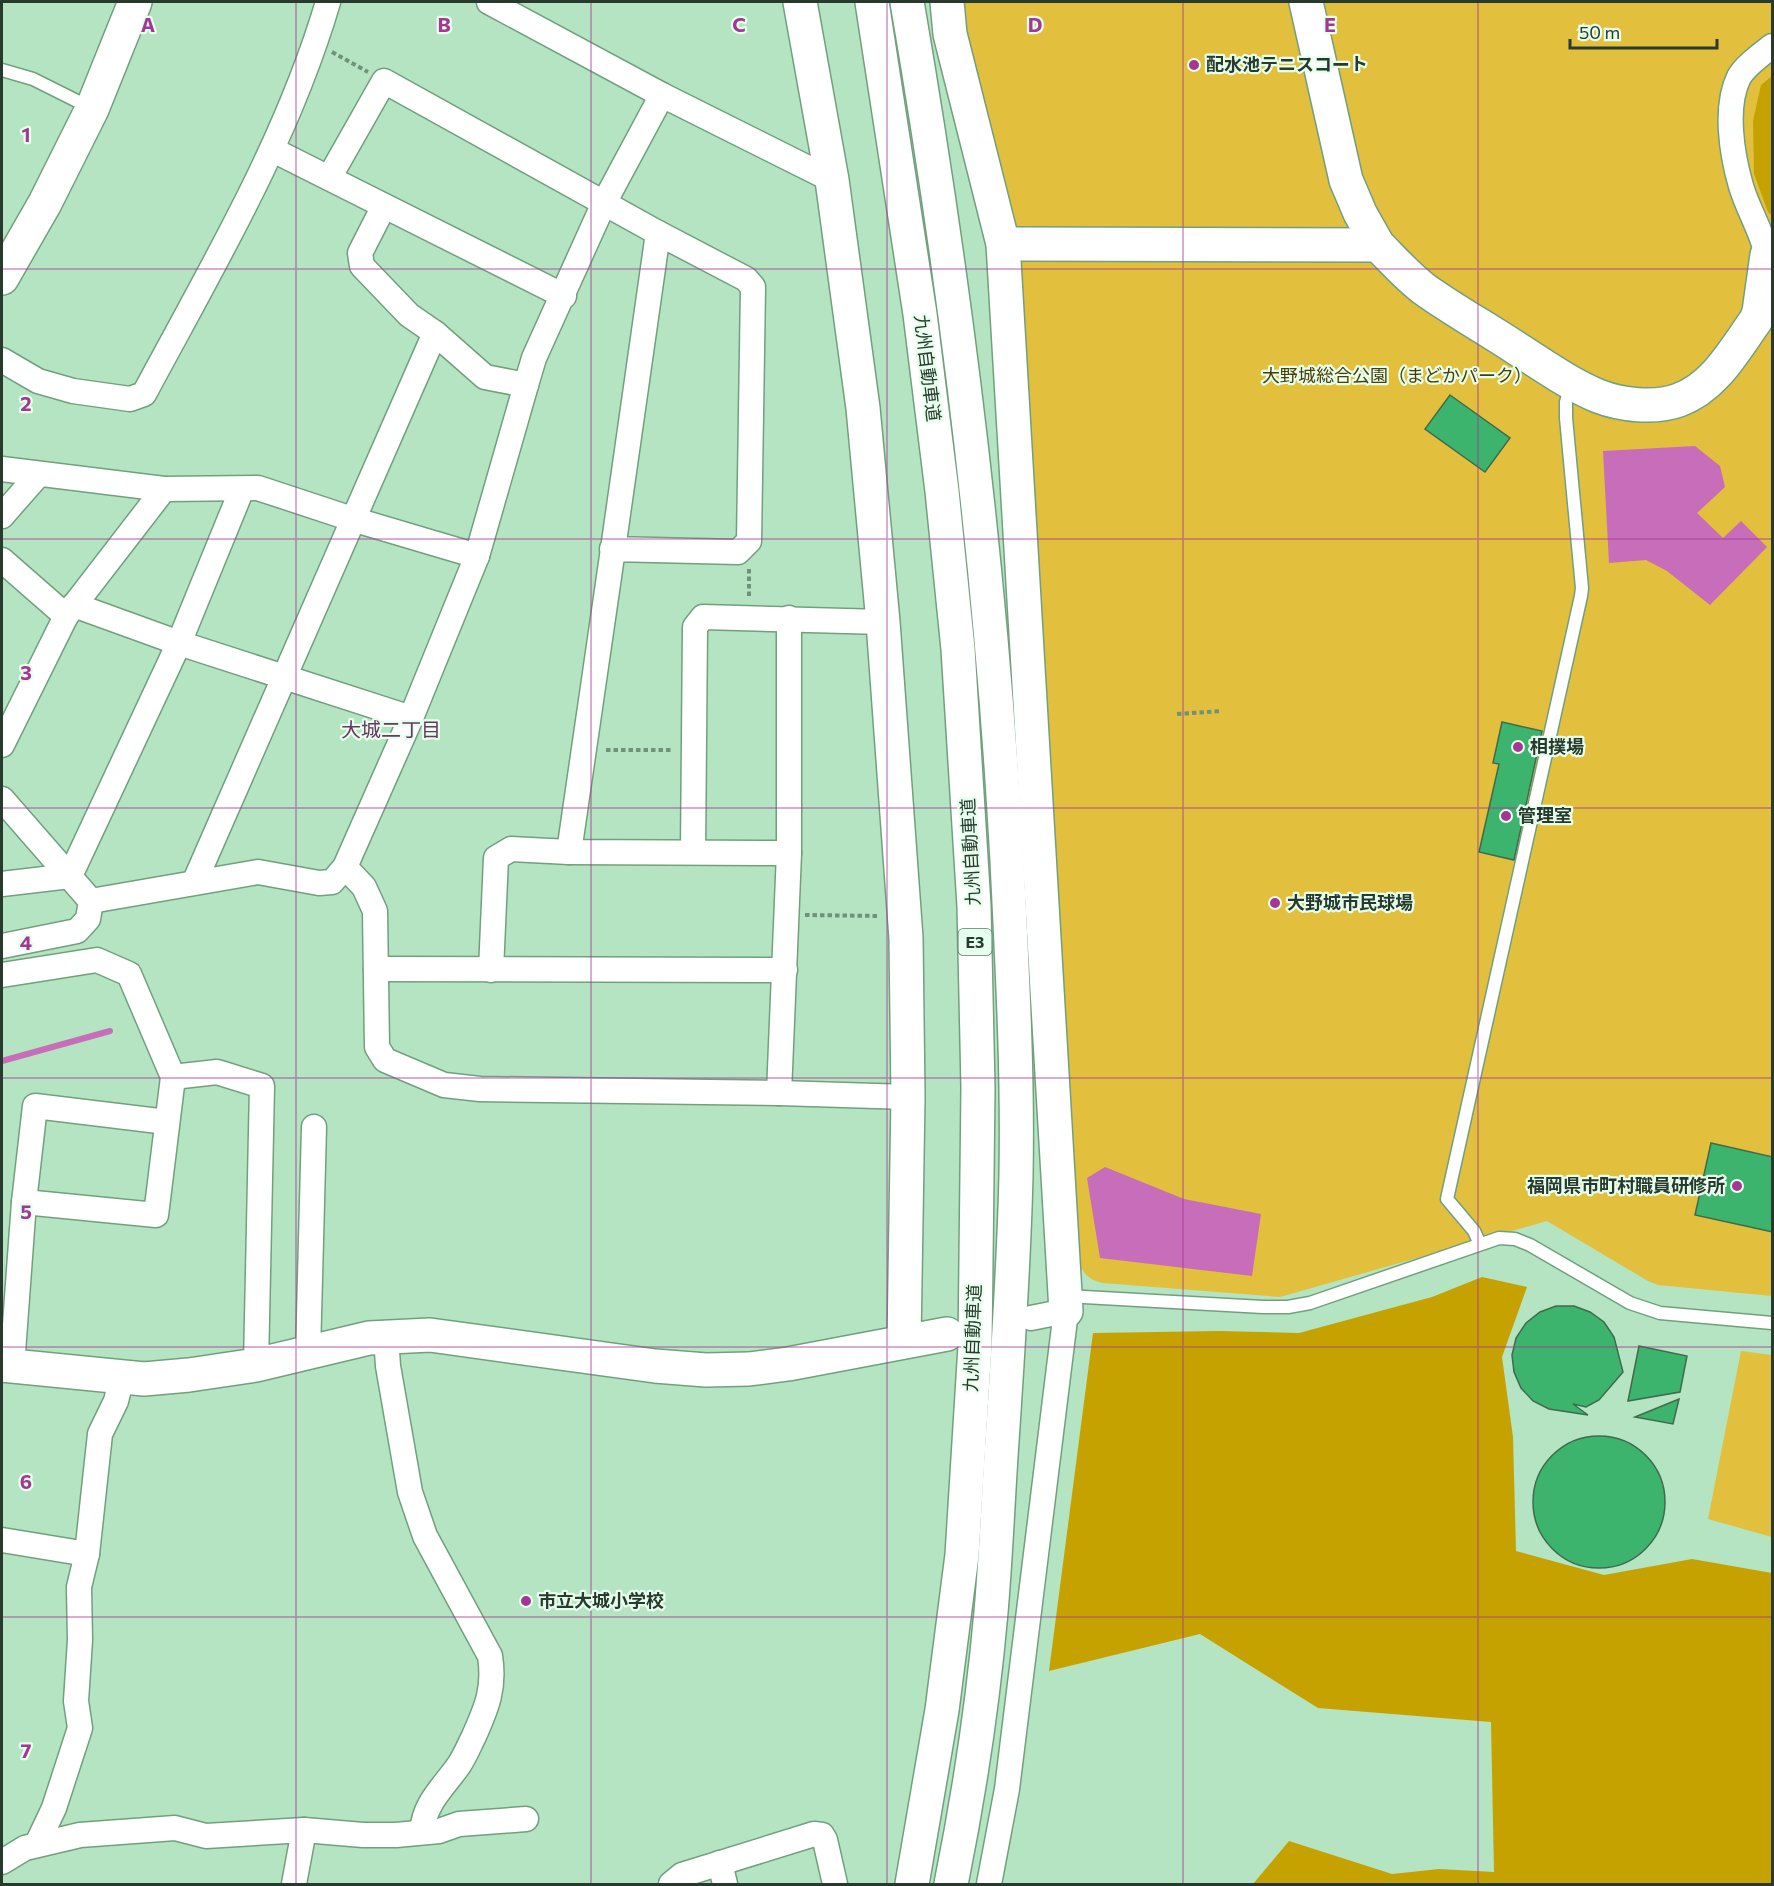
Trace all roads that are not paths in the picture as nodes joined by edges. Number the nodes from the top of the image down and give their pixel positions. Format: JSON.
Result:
{"nodes":[{"id":1,"x":135,"y":2,"type":"edge"},
{"id":2,"x":328,"y":2,"type":"edge"},
{"id":3,"x":489,"y":2,"type":"edge"},
{"id":4,"x":800,"y":2,"type":"edge"},
{"id":5,"x":872,"y":2,"type":"edge"},
{"id":6,"x":907,"y":2,"type":"edge"},
{"id":7,"x":947,"y":2,"type":"edge"},
{"id":8,"x":1306,"y":2,"type":"edge"},
{"id":9,"x":1773,"y":46,"type":"edge"},
{"id":10,"x":2,"y":70,"type":"edge"},
{"id":11,"x":662,"y":95,"type":"junction"},
{"id":12,"x":92,"y":108,"type":"junction"},
{"id":13,"x":273,"y":150,"type":"junction"},
{"id":14,"x":330,"y":178,"type":"junction"},
{"id":15,"x":832,"y":180,"type":"junction"},
{"id":16,"x":604,"y":203,"type":"junction"},
{"id":17,"x":384,"y":206,"type":"junction"},
{"id":18,"x":658,"y":233,"type":"junction"},
{"id":19,"x":1003,"y":244,"type":"junction"},
{"id":20,"x":1378,"y":245,"type":"junction"},
{"id":21,"x":1770,"y":256,"type":"edge"},
{"id":22,"x":2,"y":278,"type":"edge"},
{"id":23,"x":564,"y":296,"type":"junction"},
{"id":24,"x":435,"y":333,"type":"junction"},
{"id":25,"x":2,"y":360,"type":"edge"},
{"id":26,"x":1572,"y":383,"type":"junction"},
{"id":27,"x":526,"y":385,"type":"junction"},
{"id":28,"x":2,"y":469,"type":"edge"},
{"id":29,"x":39,"y":475,"type":"junction"},
{"id":30,"x":164,"y":489,"type":"junction"},
{"id":31,"x":242,"y":489,"type":"junction"},
{"id":32,"x":2,"y":516,"type":"edge"},
{"id":33,"x":352,"y":519,"type":"junction"},
{"id":34,"x":612,"y":549,"type":"junction"},
{"id":35,"x":477,"y":556,"type":"junction"},
{"id":36,"x":2,"y":560,"type":"edge"},
{"id":37,"x":70,"y":610,"type":"junction"},
{"id":38,"x":789,"y":618,"type":"junction"},
{"id":39,"x":883,"y":622,"type":"junction"},
{"id":40,"x":179,"y":643,"type":"junction"},
{"id":41,"x":285,"y":678,"type":"junction"},
{"id":42,"x":411,"y":718,"type":"junction"},
{"id":43,"x":2,"y":745,"type":"edge"},
{"id":44,"x":2,"y":799,"type":"edge"},
{"id":45,"x":568,"y":852,"type":"junction"},
{"id":46,"x":693,"y":852,"type":"junction"},
{"id":47,"x":789,"y":853,"type":"junction"},
{"id":48,"x":345,"y":867,"type":"junction"},
{"id":49,"x":70,"y":876,"type":"junction"},
{"id":50,"x":194,"y":883,"type":"junction"},
{"id":51,"x":2,"y":884,"type":"edge"},
{"id":52,"x":91,"y":901,"type":"junction"},
{"id":53,"x":2,"y":946,"type":"edge"},
{"id":54,"x":376,"y":969,"type":"junction"},
{"id":55,"x":490,"y":970,"type":"junction"},
{"id":56,"x":784,"y":970,"type":"junction"},
{"id":57,"x":2,"y":975,"type":"edge"},
{"id":58,"x":173,"y":1077,"type":"junction"},
{"id":59,"x":779,"y":1093,"type":"junction"},
{"id":60,"x":908,"y":1097,"type":"junction"},
{"id":61,"x":166,"y":1122,"type":"junction"},
{"id":62,"x":314,"y":1127,"type":"dead end"},
{"id":63,"x":24,"y":1202,"type":"junction"},
{"id":64,"x":1480,"y":1244,"type":"junction"},
{"id":65,"x":1065,"y":1304,"type":"junction"},
{"id":66,"x":1031,"y":1318,"type":"dead end"},
{"id":67,"x":1773,"y":1323,"type":"edge"},
{"id":68,"x":947,"y":1334,"type":"dead end"},
{"id":69,"x":386,"y":1337,"type":"junction"},
{"id":70,"x":904,"y":1341,"type":"junction"},
{"id":71,"x":308,"y":1353,"type":"junction"},
{"id":72,"x":7,"y":1365,"type":"edge"},
{"id":73,"x":256,"y":1365,"type":"junction"},
{"id":74,"x":122,"y":1377,"type":"junction"},
{"id":75,"x":2,"y":1540,"type":"edge"},
{"id":76,"x":87,"y":1554,"type":"junction"},
{"id":77,"x":526,"y":1819,"type":"dead end"},
{"id":78,"x":304,"y":1830,"type":"junction"},
{"id":79,"x":423,"y":1832,"type":"junction"},
{"id":80,"x":37,"y":1845,"type":"junction"},
{"id":81,"x":2,"y":1862,"type":"edge"},
{"id":82,"x":722,"y":1874,"type":"edge"},
{"id":83,"x":294,"y":1884,"type":"edge"},
{"id":84,"x":671,"y":1884,"type":"edge"},
{"id":85,"x":835,"y":1884,"type":"edge"},
{"id":86,"x":912,"y":1884,"type":"edge"},
{"id":87,"x":951,"y":1884,"type":"edge"},
{"id":88,"x":989,"y":1884,"type":"edge"}],
"edges":[{"from":1,"to":12,"type":"main road"},
{"from":2,"to":13,"type":"street"},
{"from":3,"to":11,"type":"street"},
{"from":4,"to":15,"type":"main road"},
{"from":5,"to":86,"type":"main road","name":"九州自動車道","number":"E3"},
{"from":6,"to":87,"type":"main road","name":"九州自動車道","number":"E3"},
{"from":7,"to":19,"type":"main road"},
{"from":8,"to":20,"type":"main road"},
{"from":9,"to":21,"type":"street"},
{"from":10,"to":12,"type":"lane"},
{"from":11,"to":15,"type":"street"},
{"from":11,"to":16,"type":"street"},
{"from":12,"to":22,"type":"main road"},
{"from":13,"to":14,"type":"street"},
{"from":13,"to":25,"type":"street"},
{"from":14,"to":16,"type":"street"},
{"from":14,"to":17,"type":"street"},
{"from":15,"to":39,"type":"main road"},
{"from":16,"to":18,"type":"street"},
{"from":16,"to":23,"type":"street"},
{"from":17,"to":23,"type":"street"},
{"from":17,"to":24,"type":"street"},
{"from":18,"to":34,"type":"street"},
{"from":18,"to":34,"type":"street"},
{"from":19,"to":20,"type":"main road"},
{"from":19,"to":65,"type":"main road"},
{"from":20,"to":26,"type":"main road"},
{"from":21,"to":26,"type":"main road"},
{"from":23,"to":27,"type":"street"},
{"from":24,"to":27,"type":"street"},
{"from":24,"to":33,"type":"street"},
{"from":26,"to":64,"type":"lane"},
{"from":27,"to":35,"type":"street"},
{"from":28,"to":29,"type":"street"},
{"from":29,"to":30,"type":"street"},
{"from":29,"to":32,"type":"street"},
{"from":30,"to":31,"type":"street"},
{"from":30,"to":37,"type":"street"},
{"from":31,"to":33,"type":"street"},
{"from":31,"to":40,"type":"street"},
{"from":33,"to":35,"type":"street"},
{"from":33,"to":41,"type":"street"},
{"from":34,"to":45,"type":"street"},
{"from":35,"to":42,"type":"street"},
{"from":36,"to":37,"type":"street"},
{"from":37,"to":40,"type":"street"},
{"from":37,"to":43,"type":"street"},
{"from":38,"to":39,"type":"street"},
{"from":38,"to":46,"type":"street"},
{"from":38,"to":47,"type":"street"},
{"from":39,"to":60,"type":"main road"},
{"from":40,"to":41,"type":"street"},
{"from":40,"to":49,"type":"street"},
{"from":41,"to":42,"type":"street"},
{"from":41,"to":50,"type":"street"},
{"from":42,"to":48,"type":"street"},
{"from":44,"to":49,"type":"street"},
{"from":45,"to":46,"type":"street"},
{"from":45,"to":55,"type":"street"},
{"from":46,"to":47,"type":"street"},
{"from":47,"to":56,"type":"street"},
{"from":48,"to":50,"type":"street"},
{"from":48,"to":54,"type":"street"},
{"from":49,"to":51,"type":"street"},
{"from":49,"to":52,"type":"street"},
{"from":50,"to":52,"type":"street"},
{"from":52,"to":53,"type":"street"},
{"from":54,"to":55,"type":"street"},
{"from":54,"to":59,"type":"street"},
{"from":55,"to":56,"type":"street"},
{"from":56,"to":59,"type":"street"},
{"from":57,"to":58,"type":"street"},
{"from":58,"to":61,"type":"street"},
{"from":58,"to":73,"type":"street"},
{"from":59,"to":60,"type":"street"},
{"from":60,"to":70,"type":"main road"},
{"from":61,"to":63,"type":"street"},
{"from":61,"to":63,"type":"street"},
{"from":62,"to":71,"type":"street"},
{"from":63,"to":72,"type":"street"},
{"from":64,"to":65,"type":"lane"},
{"from":64,"to":67,"type":"lane"},
{"from":65,"to":66,"type":"street"},
{"from":65,"to":88,"type":"street"},
{"from":68,"to":70,"type":"main road"},
{"from":69,"to":70,"type":"main road"},
{"from":69,"to":71,"type":"main road"},
{"from":69,"to":79,"type":"street"},
{"from":71,"to":73,"type":"main road"},
{"from":72,"to":74,"type":"main road"},
{"from":73,"to":74,"type":"main road"},
{"from":74,"to":76,"type":"street"},
{"from":75,"to":76,"type":"street"},
{"from":76,"to":80,"type":"street"},
{"from":77,"to":79,"type":"street"},
{"from":78,"to":79,"type":"street"},
{"from":78,"to":80,"type":"street"},
{"from":78,"to":83,"type":"street"},
{"from":80,"to":81,"type":"street"},
{"from":82,"to":84,"type":"street"},
{"from":82,"to":85,"type":"street"}]}
